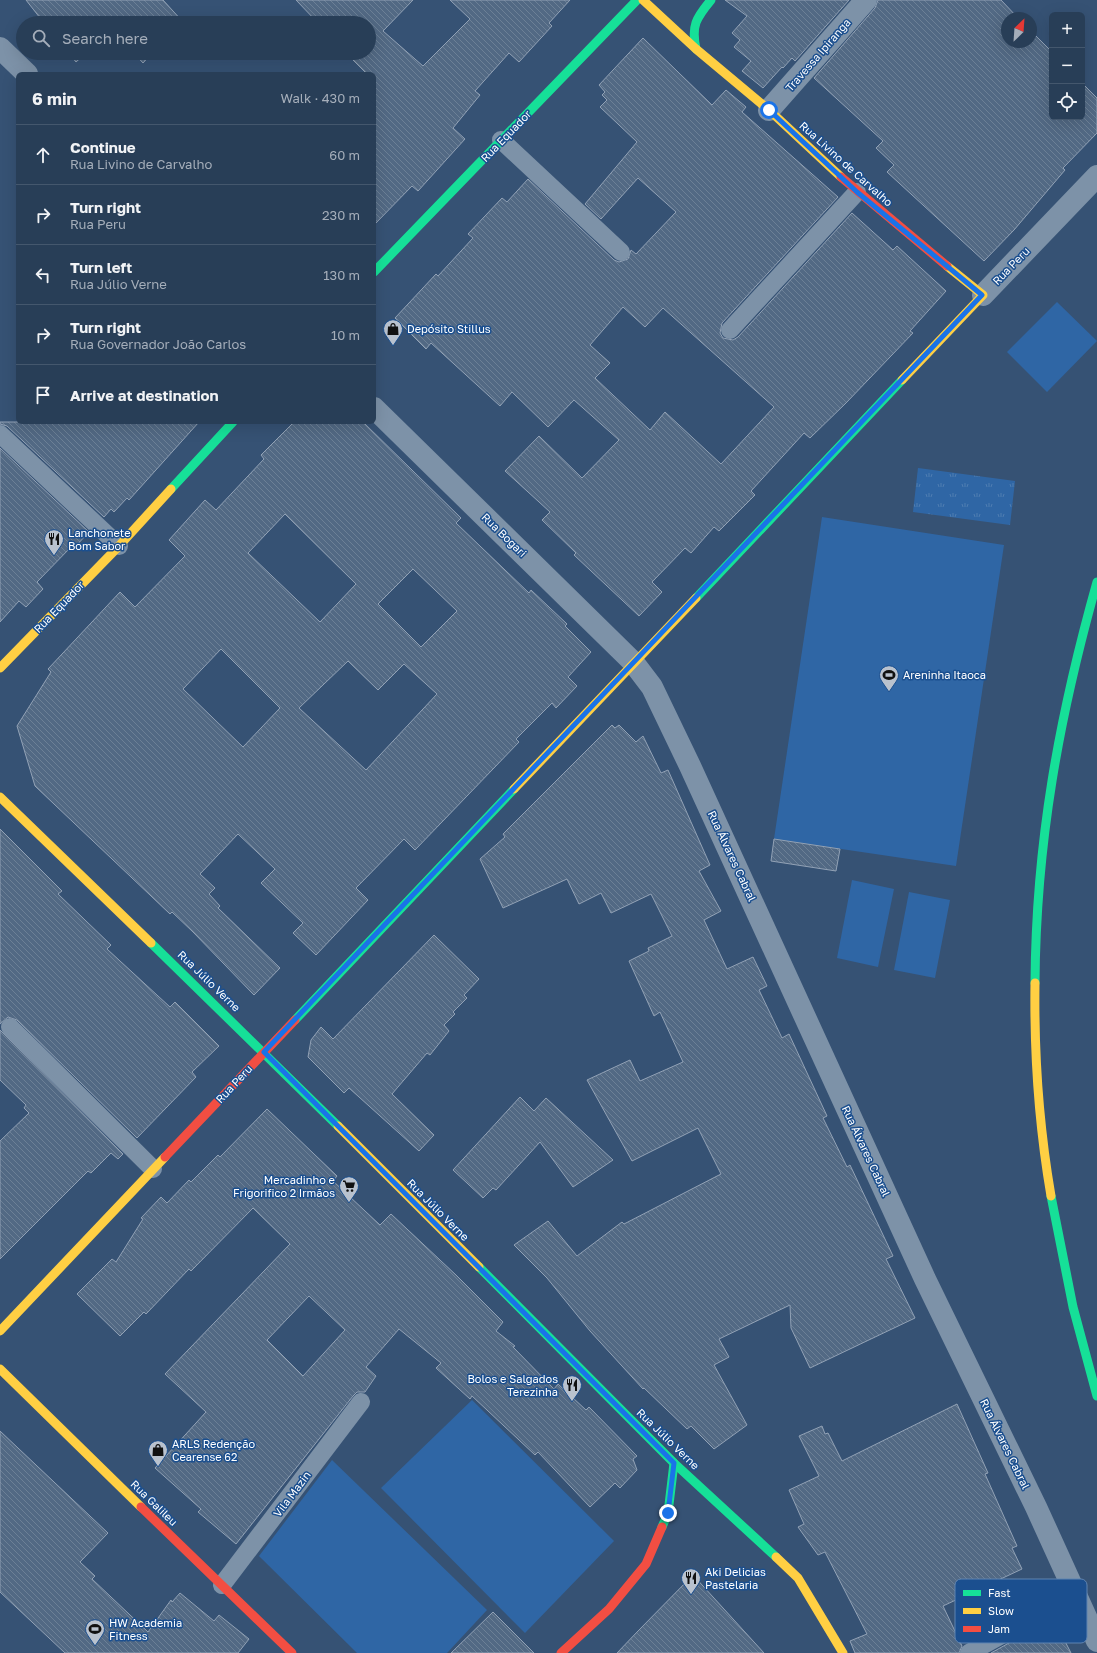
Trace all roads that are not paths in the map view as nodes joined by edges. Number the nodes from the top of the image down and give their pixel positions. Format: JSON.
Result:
{"nodes":[{"id":1,"x":637,"y":0,"type":"edge"},
{"id":2,"x":643,"y":0,"type":"edge"},
{"id":3,"x":711,"y":0,"type":"edge"},
{"id":4,"x":866,"y":0,"type":"edge"},
{"id":5,"x":0,"y":48,"type":"edge"},
{"id":6,"x":696,"y":48,"type":"junction"},
{"id":7,"x":25,"y":72,"type":"edge"},
{"id":8,"x":769,"y":110,"type":"junction"},
{"id":9,"x":501,"y":140,"type":"junction"},
{"id":10,"x":1097,"y":176,"type":"edge"},
{"id":11,"x":857,"y":192,"type":"junction"},
{"id":12,"x":621,"y":252,"type":"dead end"},
{"id":13,"x":376,"y":270,"type":"edge"},
{"id":14,"x":982,"y":295,"type":"junction"},
{"id":15,"x":730,"y":330,"type":"dead end"},
{"id":16,"x":376,"y":410,"type":"edge"},
{"id":17,"x":231,"y":424,"type":"edge"},
{"id":18,"x":0,"y":434,"type":"edge"},
{"id":19,"x":119,"y":546,"type":"junction"},
{"id":20,"x":1097,"y":582,"type":"edge"},
{"id":21,"x":634,"y":662,"type":"junction"},
{"id":22,"x":0,"y":668,"type":"edge"},
{"id":23,"x":0,"y":797,"type":"edge"},
{"id":24,"x":10,"y":1027,"type":"dead end"},
{"id":25,"x":264,"y":1052,"type":"junction"},
{"id":26,"x":153,"y":1169,"type":"junction"},
{"id":27,"x":0,"y":1331,"type":"edge"},
{"id":28,"x":0,"y":1369,"type":"edge"},
{"id":29,"x":1097,"y":1396,"type":"edge"},
{"id":30,"x":361,"y":1402,"type":"dead end"},
{"id":31,"x":674,"y":1463,"type":"junction"},
{"id":32,"x":1069,"y":1579,"type":"edge"},
{"id":33,"x":222,"y":1585,"type":"junction"},
{"id":34,"x":1087,"y":1619,"type":"edge"},
{"id":35,"x":1097,"y":1641,"type":"edge"},
{"id":36,"x":987,"y":1643,"type":"edge"},
{"id":37,"x":292,"y":1653,"type":"edge"},
{"id":38,"x":561,"y":1653,"type":"edge"},
{"id":39,"x":843,"y":1653,"type":"edge"},
{"id":40,"x":969,"y":1653,"type":"edge"}],
"edges":[{"from":1,"to":9,"type":"street","name":"Rua Equador"},
{"from":2,"to":6,"type":"street","name":"Rua Livino de Carvalho"},
{"from":3,"to":6,"type":"street"},
{"from":4,"to":8,"type":"street","name":"Travessa Ipiranga"},
{"from":5,"to":7,"type":"street"},
{"from":6,"to":8,"type":"street","name":"Rua Livino de Carvalho"},
{"from":8,"to":11,"type":"street","name":"Rua Livino de Carvalho"},
{"from":9,"to":12,"type":"lane"},
{"from":9,"to":13,"type":"street","name":"Rua Equador"},
{"from":10,"to":14,"type":"street","name":"Rua Peru"},
{"from":11,"to":14,"type":"street","name":"Rua Livino de Carvalho"},
{"from":11,"to":15,"type":"lane"},
{"from":14,"to":21,"type":"street","name":"Rua Peru"},
{"from":16,"to":21,"type":"street","name":"Rua Bogari"},
{"from":17,"to":19,"type":"street","name":"Rua Equador"},
{"from":18,"to":19,"type":"lane"},
{"from":19,"to":22,"type":"street","name":"Rua Equador"},
{"from":20,"to":29,"type":"street"},
{"from":21,"to":25,"type":"street","name":"Rua Peru"},
{"from":21,"to":32,"type":"street","name":"Rua Álvares Cabral"},
{"from":23,"to":25,"type":"street","name":"Rua Júlio Verne"},
{"from":24,"to":26,"type":"lane"},
{"from":25,"to":26,"type":"street","name":"Rua Peru"},
{"from":25,"to":31,"type":"street","name":"Rua Júlio Verne"},
{"from":26,"to":27,"type":"street","name":"Rua Peru"},
{"from":28,"to":33,"type":"street","name":"Rua Galileu"},
{"from":30,"to":33,"type":"lane","name":"Vila Mazin"},
{"from":31,"to":38,"type":"street"},
{"from":31,"to":39,"type":"street","name":"Rua Júlio Verne"},
{"from":33,"to":37,"type":"street","name":"Rua Galileu"},
{"from":34,"to":35,"type":"street","name":"Rua Álvares Cabral"},
{"from":36,"to":40,"type":"lane"}]}
